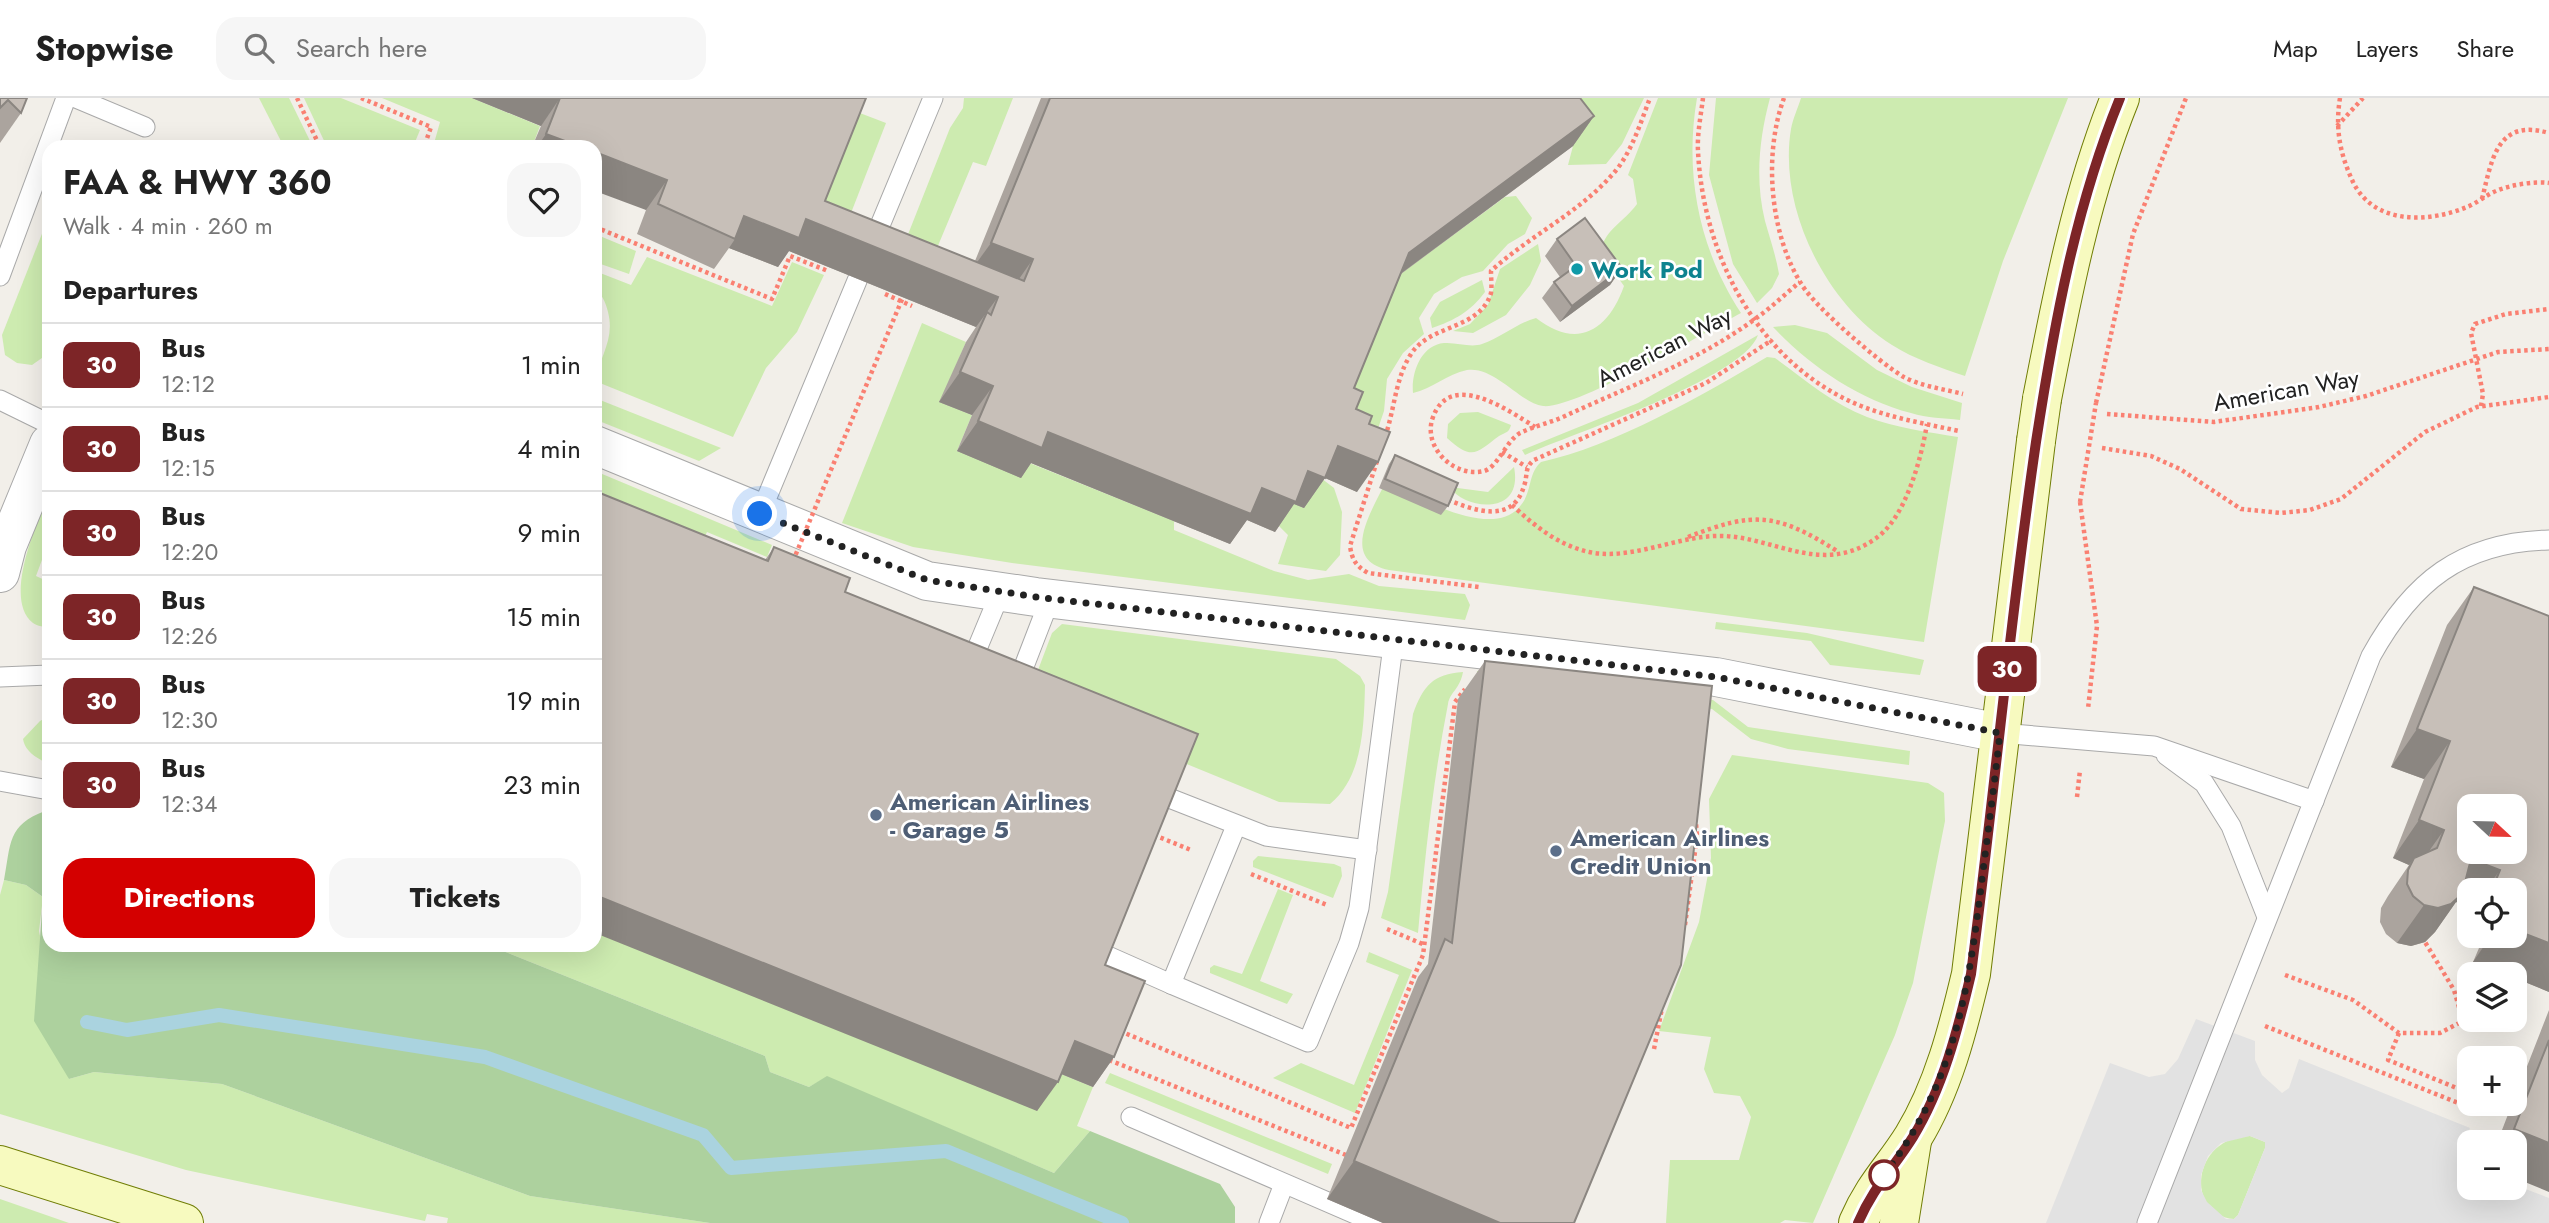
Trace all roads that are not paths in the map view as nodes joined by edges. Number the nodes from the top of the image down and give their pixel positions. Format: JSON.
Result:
{"nodes":[{"id":1,"x":66,"y":98,"type":"edge"},
{"id":2,"x":76,"y":98,"type":"edge"},
{"id":3,"x":933,"y":98,"type":"edge"},
{"id":4,"x":2120,"y":98,"type":"edge"},
{"id":5,"x":145,"y":127,"type":"dead end"},
{"id":6,"x":50,"y":140,"type":"edge"},
{"id":7,"x":42,"y":163,"type":"edge"},
{"id":8,"x":0,"y":276,"type":"edge"},
{"id":9,"x":0,"y":400,"type":"edge"},
{"id":10,"x":42,"y":421,"type":"edge"},
{"id":11,"x":602,"y":448,"type":"edge"},
{"id":12,"x":42,"y":461,"type":"edge"},
{"id":13,"x":760,"y":514,"type":"junction"},
{"id":14,"x":2549,"y":540,"type":"edge"},
{"id":15,"x":0,"y":573,"type":"edge"},
{"id":16,"x":1000,"y":592,"type":"junction"},
{"id":17,"x":1050,"y":599,"type":"junction"},
{"id":18,"x":1394,"y":638,"type":"junction"},
{"id":19,"x":42,"y":676,"type":"edge"},
{"id":20,"x":0,"y":677,"type":"edge"},
{"id":21,"x":965,"y":678,"type":"edge"},
{"id":22,"x":1012,"y":698,"type":"edge"},
{"id":23,"x":2000,"y":733,"type":"junction"},
{"id":24,"x":2154,"y":746,"type":"junction"},
{"id":25,"x":0,"y":781,"type":"edge"},
{"id":26,"x":42,"y":789,"type":"edge"},
{"id":27,"x":1164,"y":796,"type":"edge"},
{"id":28,"x":2315,"y":801,"type":"junction"},
{"id":29,"x":1236,"y":826,"type":"junction"},
{"id":30,"x":1367,"y":850,"type":"junction"},
{"id":31,"x":2267,"y":917,"type":"junction"},
{"id":32,"x":1101,"y":953,"type":"edge"},
{"id":33,"x":1171,"y":984,"type":"junction"},
{"id":34,"x":1132,"y":1117,"type":"dead end"},
{"id":35,"x":1913,"y":1136,"type":"junction"},
{"id":36,"x":0,"y":1166,"type":"edge"},
{"id":37,"x":1284,"y":1184,"type":"junction"},
{"id":38,"x":184,"y":1223,"type":"edge"},
{"id":39,"x":1269,"y":1223,"type":"edge"},
{"id":40,"x":1376,"y":1223,"type":"edge"},
{"id":41,"x":1858,"y":1223,"type":"edge"},
{"id":42,"x":1899,"y":1223,"type":"edge"},
{"id":43,"x":2147,"y":1223,"type":"edge"}],
"edges":[{"from":1,"to":6,"type":"lane"},
{"from":2,"to":5,"type":"lane"},
{"from":3,"to":13,"type":"lane"},
{"from":4,"to":23,"type":"street","bridge":true},
{"from":7,"to":8,"type":"lane"},
{"from":9,"to":10,"type":"lane"},
{"from":11,"to":13,"type":"street"},
{"from":12,"to":15,"type":"street"},
{"from":13,"to":16,"type":"street"},
{"from":14,"to":28,"type":"lane"},
{"from":16,"to":17,"type":"street"},
{"from":16,"to":21,"type":"lane"},
{"from":17,"to":18,"type":"street"},
{"from":17,"to":22,"type":"lane"},
{"from":18,"to":23,"type":"street"},
{"from":18,"to":30,"type":"lane"},
{"from":19,"to":20,"type":"lane"},
{"from":23,"to":24,"type":"lane"},
{"from":23,"to":35,"type":"street"},
{"from":24,"to":28,"type":"lane"},
{"from":24,"to":31,"type":"lane"},
{"from":25,"to":26,"type":"lane"},
{"from":27,"to":29,"type":"lane"},
{"from":28,"to":31,"type":"lane"},
{"from":29,"to":30,"type":"lane"},
{"from":29,"to":33,"type":"lane"},
{"from":30,"to":33,"type":"lane"},
{"from":31,"to":43,"type":"lane"},
{"from":32,"to":33,"type":"lane"},
{"from":34,"to":37,"type":"lane"},
{"from":35,"to":41,"type":"street"},
{"from":35,"to":42,"type":"street"},
{"from":36,"to":38,"type":"street"},
{"from":37,"to":39,"type":"lane"},
{"from":37,"to":40,"type":"lane"}]}
